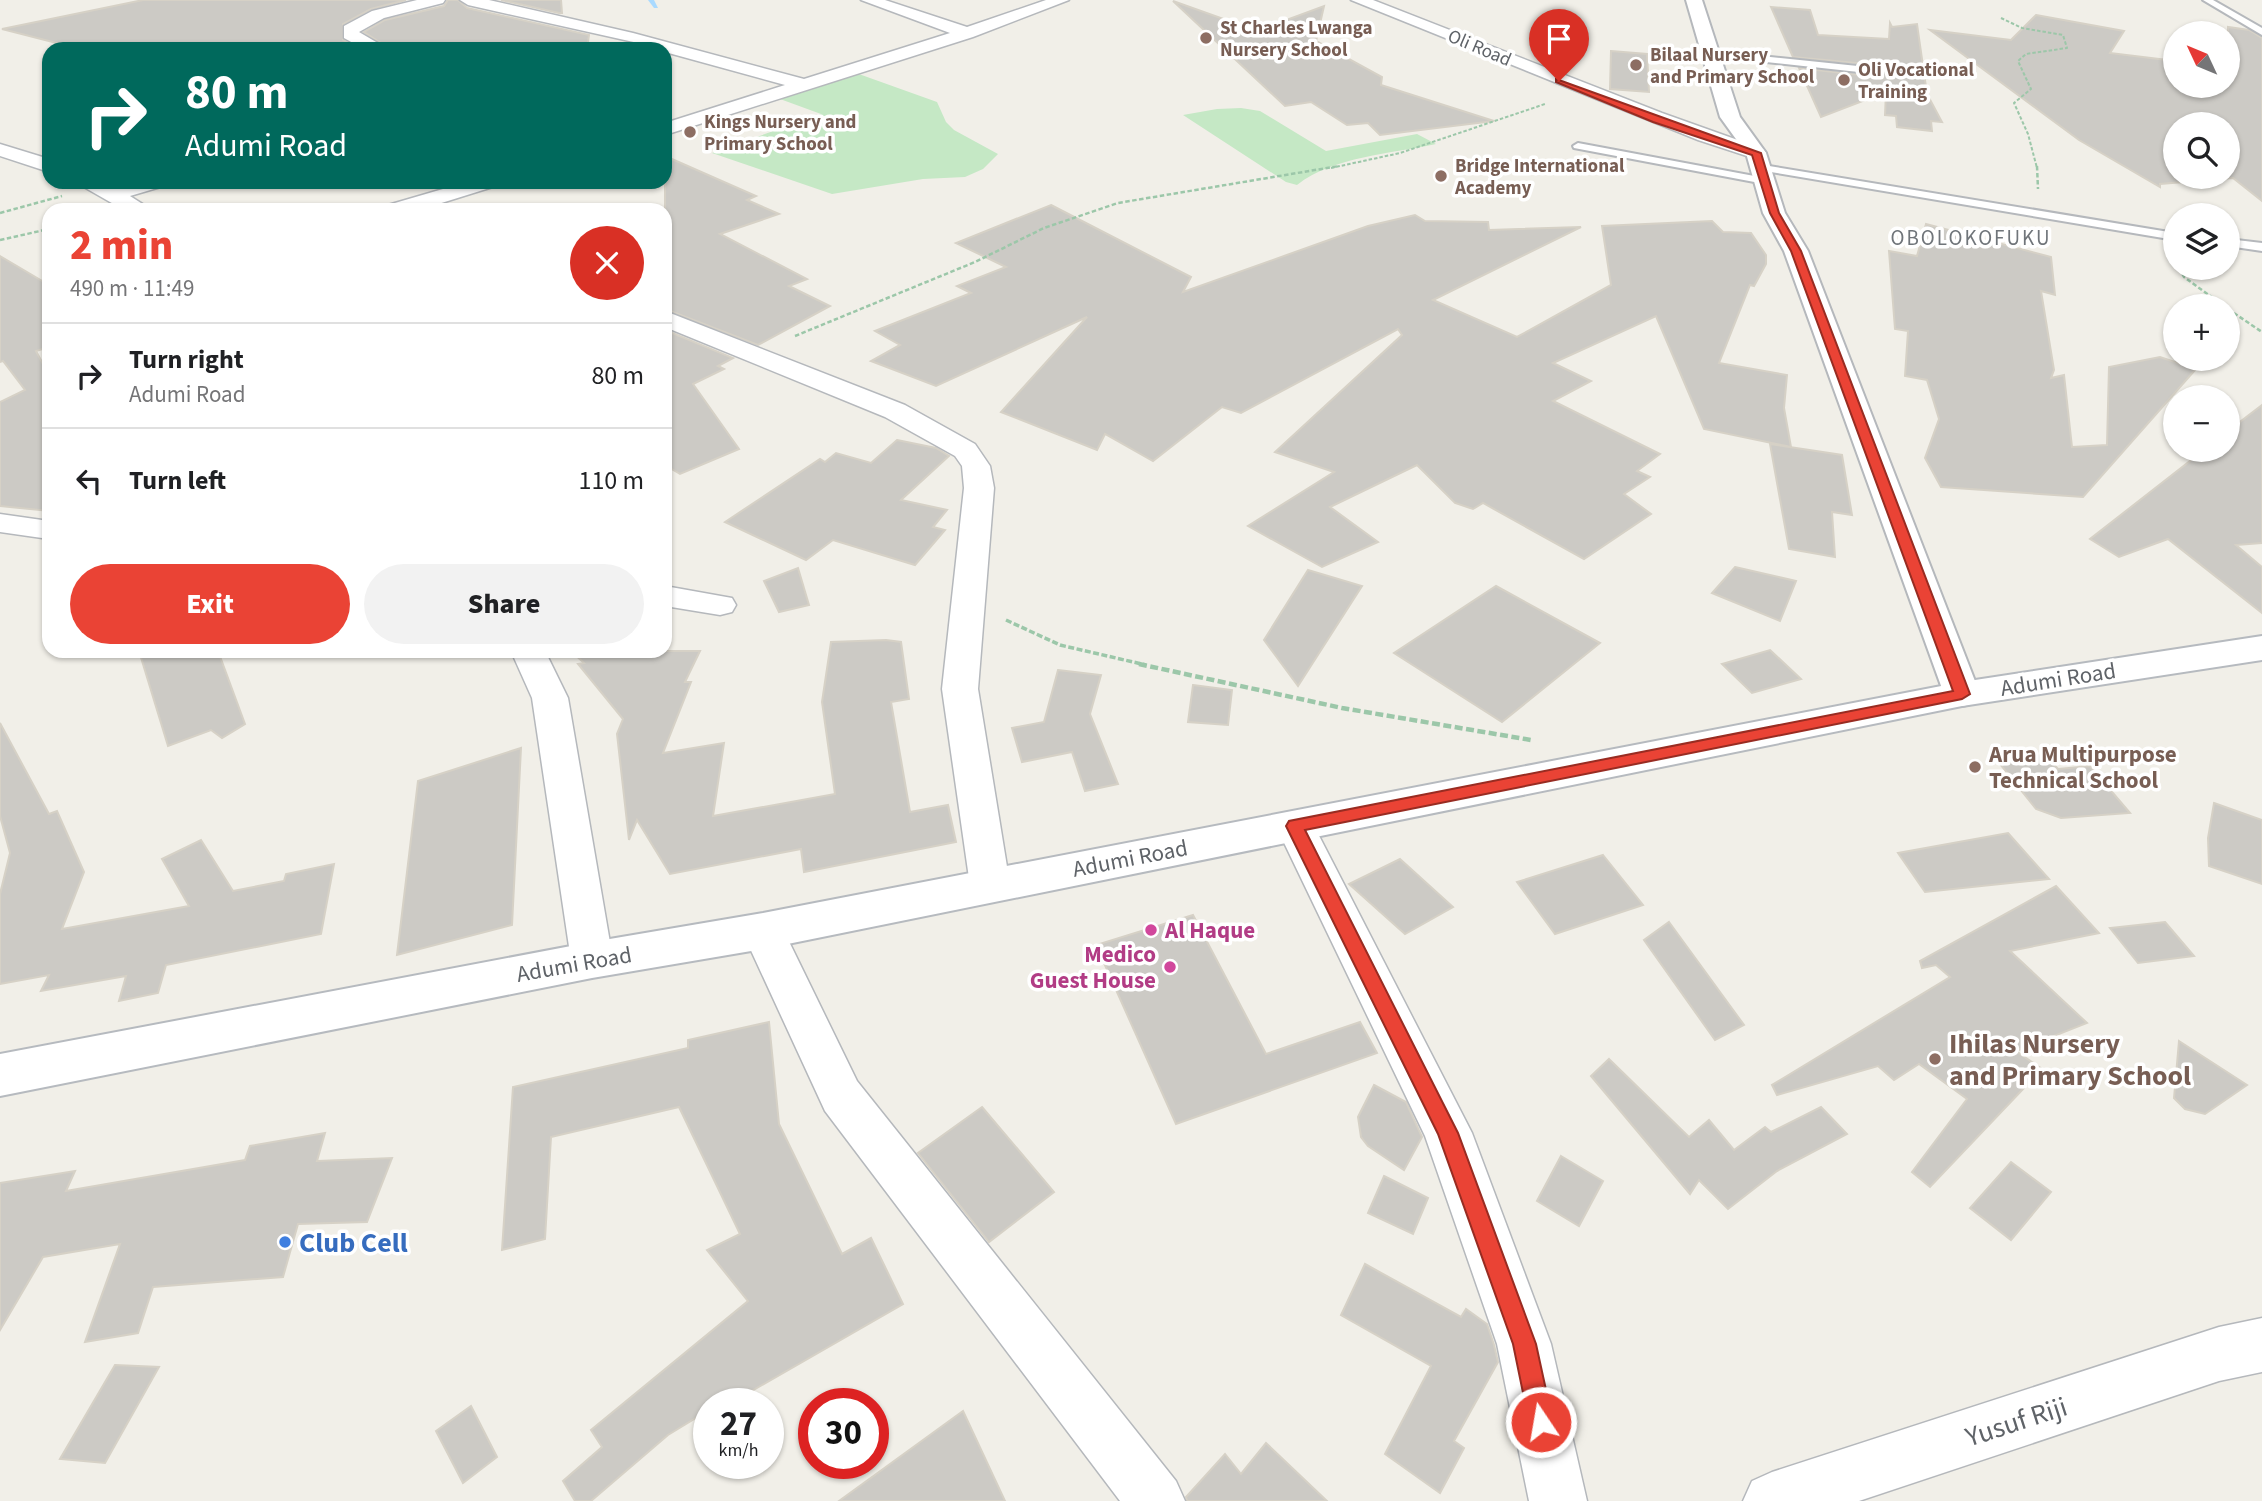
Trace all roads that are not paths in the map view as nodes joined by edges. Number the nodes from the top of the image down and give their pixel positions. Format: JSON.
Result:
{"nodes":[{"id":1,"x":437,"y":0,"type":"edge"},
{"id":2,"x":468,"y":0,"type":"edge"},
{"id":3,"x":869,"y":0,"type":"edge"},
{"id":4,"x":1061,"y":0,"type":"edge"},
{"id":5,"x":1359,"y":0,"type":"edge"},
{"id":6,"x":1694,"y":0,"type":"edge"},
{"id":7,"x":2207,"y":0,"type":"edge"},
{"id":8,"x":2262,"y":32,"type":"edge"},
{"id":9,"x":967,"y":33,"type":"junction"},
{"id":10,"x":362,"y":42,"type":"edge"},
{"id":11,"x":648,"y":42,"type":"edge"},
{"id":12,"x":672,"y":49,"type":"edge"},
{"id":13,"x":1713,"y":54,"type":"junction"},
{"id":14,"x":1877,"y":71,"type":"dead end"},
{"id":15,"x":806,"y":85,"type":"junction"},
{"id":16,"x":672,"y":127,"type":"edge"},
{"id":17,"x":1578,"y":146,"type":"dead end"},
{"id":18,"x":0,"y":150,"type":"edge"},
{"id":19,"x":42,"y":163,"type":"edge"},
{"id":20,"x":1761,"y":168,"type":"junction"},
{"id":21,"x":99,"y":189,"type":"edge"},
{"id":22,"x":466,"y":189,"type":"edge"},
{"id":23,"x":127,"y":203,"type":"edge"},
{"id":24,"x":419,"y":203,"type":"edge"},
{"id":25,"x":2163,"y":235,"type":"edge"},
{"id":26,"x":2240,"y":244,"type":"edge"},
{"id":27,"x":2262,"y":247,"type":"edge"},
{"id":28,"x":672,"y":321,"type":"edge"},
{"id":29,"x":0,"y":523,"type":"edge"},
{"id":30,"x":42,"y":529,"type":"edge"},
{"id":31,"x":672,"y":597,"type":"edge"},
{"id":32,"x":720,"y":605,"type":"dead end"},
{"id":33,"x":2262,"y":648,"type":"edge"},
{"id":34,"x":531,"y":658,"type":"edge"},
{"id":35,"x":1962,"y":694,"type":"junction"},
{"id":36,"x":1295,"y":826,"type":"junction"},
{"id":37,"x":990,"y":885,"type":"junction"},
{"id":38,"x":763,"y":931,"type":"junction"},
{"id":39,"x":592,"y":960,"type":"junction"},
{"id":40,"x":0,"y":1075,"type":"edge"},
{"id":41,"x":2262,"y":1345,"type":"edge"},
{"id":42,"x":1156,"y":1501,"type":"edge"},
{"id":43,"x":1558,"y":1501,"type":"edge"},
{"id":44,"x":1772,"y":1501,"type":"edge"}],
"edges":[{"from":1,"to":10,"type":"street"},
{"from":2,"to":11,"type":"street"},
{"from":3,"to":9,"type":"street"},
{"from":4,"to":9,"type":"street"},
{"from":5,"to":20,"type":"street","name":"Oli Road"},
{"from":6,"to":13,"type":"street"},
{"from":7,"to":8,"type":"lane"},
{"from":9,"to":15,"type":"street"},
{"from":12,"to":15,"type":"street"},
{"from":13,"to":14,"type":"lane"},
{"from":13,"to":20,"type":"street"},
{"from":15,"to":16,"type":"street"},
{"from":17,"to":20,"type":"lane"},
{"from":18,"to":19,"type":"street"},
{"from":20,"to":25,"type":"lane"},
{"from":20,"to":35,"type":"street"},
{"from":21,"to":23,"type":"street"},
{"from":22,"to":24,"type":"street"},
{"from":26,"to":27,"type":"lane"},
{"from":28,"to":37,"type":"street"},
{"from":29,"to":30,"type":"street"},
{"from":31,"to":32,"type":"street"},
{"from":33,"to":35,"type":"street","name":"Adumi Road"},
{"from":34,"to":39,"type":"street"},
{"from":35,"to":36,"type":"street","name":"Adumi Road"},
{"from":36,"to":37,"type":"street","name":"Adumi Road"},
{"from":36,"to":43,"type":"street"},
{"from":37,"to":38,"type":"street","name":"Adumi Road"},
{"from":38,"to":39,"type":"street","name":"Adumi Road"},
{"from":38,"to":42,"type":"street"},
{"from":39,"to":40,"type":"street","name":"Adumi Road"},
{"from":41,"to":44,"type":"street","name":"Yusuf Riji"}]}
